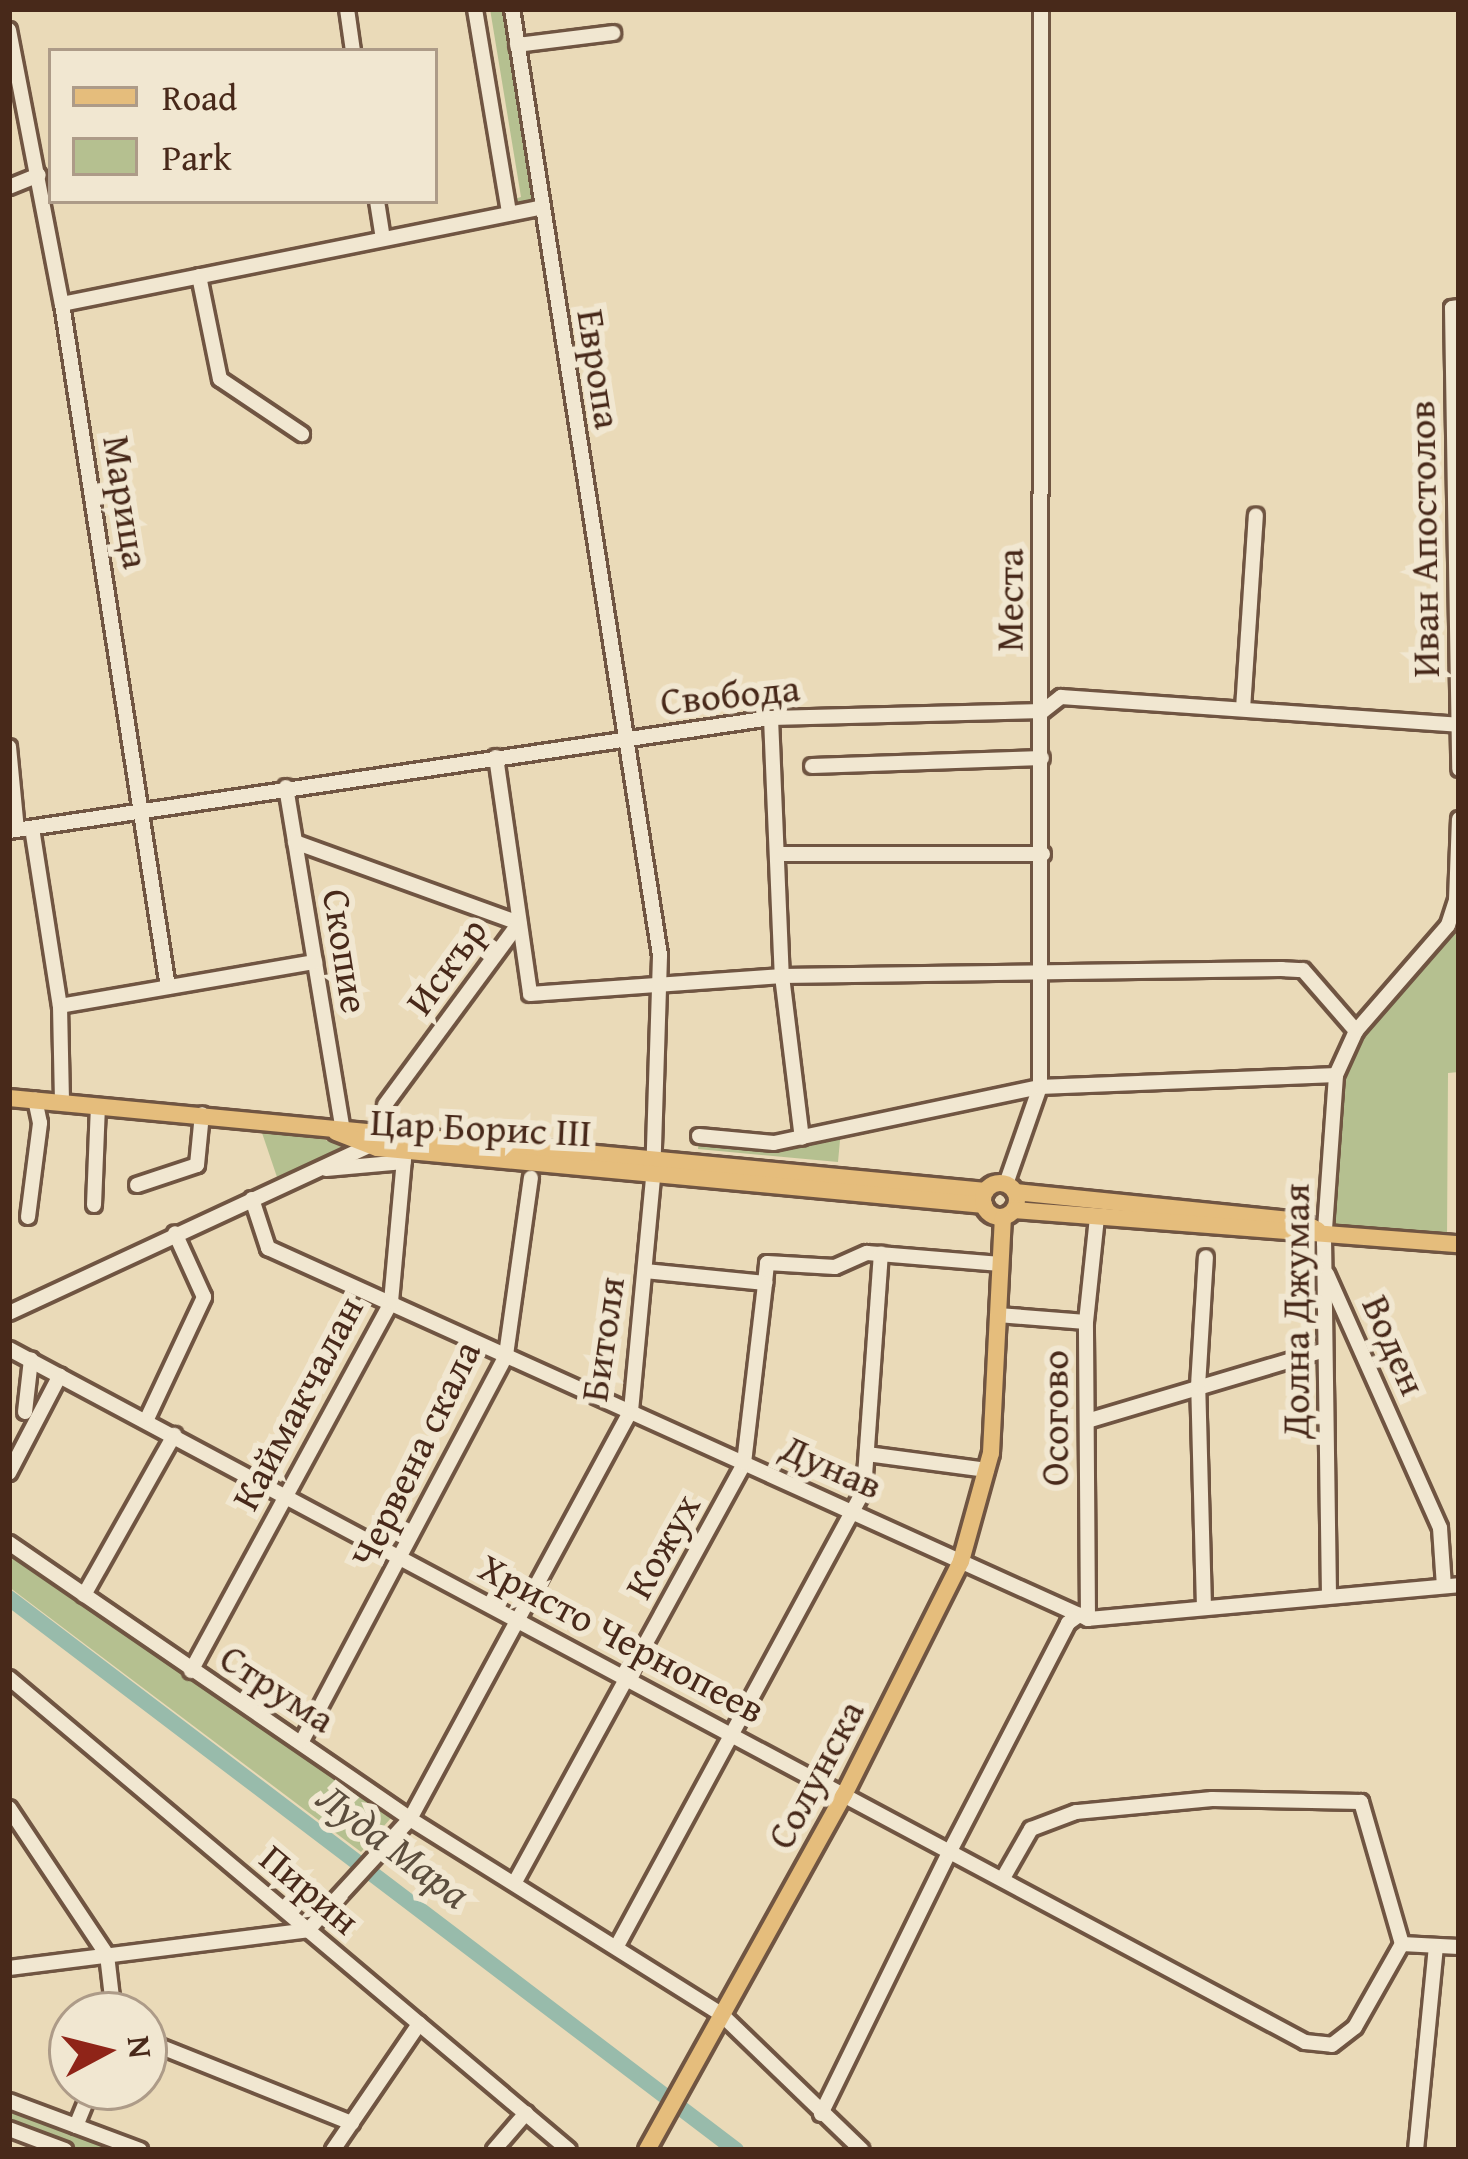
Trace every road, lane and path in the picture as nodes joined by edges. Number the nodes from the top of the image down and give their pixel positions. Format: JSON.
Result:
{"nodes":[{"id":1,"x":346,"y":9,"type":"edge"},
{"id":2,"x":475,"y":9,"type":"edge"},
{"id":3,"x":512,"y":9,"type":"edge"},
{"id":4,"x":1041,"y":9,"type":"edge"},
{"id":5,"x":9,"y":30,"type":"edge"},
{"id":6,"x":613,"y":33,"type":"dead end"},
{"id":7,"x":517,"y":45,"type":"junction"},
{"id":8,"x":352,"y":48,"type":"edge"},
{"id":9,"x":39,"y":175,"type":"junction"},
{"id":10,"x":9,"y":187,"type":"edge"},
{"id":11,"x":377,"y":204,"type":"edge"},
{"id":12,"x":542,"y":207,"type":"junction"},
{"id":13,"x":509,"y":214,"type":"junction"},
{"id":14,"x":383,"y":239,"type":"junction"},
{"id":15,"x":199,"y":276,"type":"junction"},
{"id":16,"x":62,"y":304,"type":"junction"},
{"id":17,"x":1456,"y":307,"type":"edge"},
{"id":18,"x":302,"y":434,"type":"dead end"},
{"id":19,"x":1256,"y":515,"type":"dead end"},
{"id":20,"x":1243,"y":710,"type":"junction"},
{"id":21,"x":1043,"y":711,"type":"junction"},
{"id":22,"x":772,"y":718,"type":"junction"},
{"id":23,"x":1458,"y":725,"type":"edge"},
{"id":24,"x":623,"y":738,"type":"junction"},
{"id":25,"x":9,"y":747,"type":"edge"},
{"id":26,"x":496,"y":757,"type":"junction"},
{"id":27,"x":1042,"y":758,"type":"junction"},
{"id":28,"x":812,"y":766,"type":"dead end"},
{"id":29,"x":1459,"y":769,"type":"edge"},
{"id":30,"x":286,"y":787,"type":"junction"},
{"id":31,"x":140,"y":811,"type":"junction"},
{"id":32,"x":1459,"y":820,"type":"edge"},
{"id":33,"x":19,"y":830,"type":"edge"},
{"id":34,"x":295,"y":842,"type":"junction"},
{"id":35,"x":777,"y":854,"type":"junction"},
{"id":36,"x":1043,"y":854,"type":"junction"},
{"id":37,"x":519,"y":923,"type":"junction"},
{"id":38,"x":315,"y":962,"type":"junction"},
{"id":39,"x":1044,"y":969,"type":"junction"},
{"id":40,"x":782,"y":976,"type":"junction"},
{"id":41,"x":661,"y":983,"type":"junction"},
{"id":42,"x":168,"y":987,"type":"junction"},
{"id":43,"x":60,"y":1006,"type":"junction"},
{"id":44,"x":1356,"y":1030,"type":"junction"},
{"id":45,"x":1336,"y":1075,"type":"junction"},
{"id":46,"x":1040,"y":1087,"type":"junction"},
{"id":47,"x":9,"y":1098,"type":"edge"},
{"id":48,"x":35,"y":1100,"type":"junction"},
{"id":49,"x":62,"y":1102,"type":"junction"},
{"id":50,"x":385,"y":1105,"type":"dead end"},
{"id":51,"x":98,"y":1106,"type":"junction"},
{"id":52,"x":202,"y":1114,"type":"junction"},
{"id":53,"x":319,"y":1124,"type":"junction"},
{"id":54,"x":342,"y":1126,"type":"junction"},
{"id":55,"x":699,"y":1136,"type":"dead end"},
{"id":56,"x":802,"y":1138,"type":"junction"},
{"id":57,"x":375,"y":1141,"type":"junction"},
{"id":58,"x":405,"y":1155,"type":"junction"},
{"id":59,"x":654,"y":1164,"type":"junction"},
{"id":60,"x":313,"y":1171,"type":"junction"},
{"id":61,"x":531,"y":1178,"type":"dead end"},
{"id":62,"x":137,"y":1185,"type":"dead end"},
{"id":63,"x":985,"y":1198,"type":"junction"},
{"id":64,"x":252,"y":1199,"type":"junction"},
{"id":65,"x":1009,"y":1201,"type":"junction"},
{"id":66,"x":94,"y":1204,"type":"dead end"},
{"id":67,"x":28,"y":1216,"type":"dead end"},
{"id":68,"x":1097,"y":1217,"type":"junction"},
{"id":69,"x":175,"y":1233,"type":"junction"},
{"id":70,"x":1324,"y":1233,"type":"junction"},
{"id":71,"x":1459,"y":1244,"type":"edge"},
{"id":72,"x":881,"y":1254,"type":"junction"},
{"id":73,"x":1206,"y":1257,"type":"dead end"},
{"id":74,"x":1000,"y":1264,"type":"junction"},
{"id":75,"x":1324,"y":1266,"type":"junction"},
{"id":76,"x":645,"y":1271,"type":"junction"},
{"id":77,"x":764,"y":1283,"type":"junction"},
{"id":78,"x":391,"y":1302,"type":"junction"},
{"id":79,"x":9,"y":1313,"type":"edge"},
{"id":80,"x":998,"y":1315,"type":"junction"},
{"id":81,"x":1086,"y":1322,"type":"junction"},
{"id":82,"x":10,"y":1348,"type":"edge"},
{"id":83,"x":1325,"y":1350,"type":"junction"},
{"id":84,"x":506,"y":1354,"type":"junction"},
{"id":85,"x":32,"y":1359,"type":"junction"},
{"id":86,"x":61,"y":1375,"type":"junction"},
{"id":87,"x":1198,"y":1386,"type":"junction"},
{"id":88,"x":631,"y":1411,"type":"junction"},
{"id":89,"x":25,"y":1412,"type":"dead end"},
{"id":90,"x":146,"y":1420,"type":"junction"},
{"id":91,"x":1087,"y":1421,"type":"junction"},
{"id":92,"x":174,"y":1436,"type":"junction"},
{"id":93,"x":868,"y":1454,"type":"junction"},
{"id":94,"x":744,"y":1463,"type":"junction"},
{"id":95,"x":987,"y":1470,"type":"junction"},
{"id":96,"x":9,"y":1473,"type":"edge"},
{"id":97,"x":285,"y":1495,"type":"junction"},
{"id":98,"x":854,"y":1513,"type":"junction"},
{"id":99,"x":9,"y":1543,"type":"edge"},
{"id":100,"x":403,"y":1558,"type":"junction"},
{"id":101,"x":961,"y":1562,"type":"junction"},
{"id":102,"x":1452,"y":1586,"type":"edge"},
{"id":103,"x":84,"y":1595,"type":"junction"},
{"id":104,"x":1329,"y":1596,"type":"junction"},
{"id":105,"x":1204,"y":1608,"type":"junction"},
{"id":106,"x":1084,"y":1617,"type":"junction"},
{"id":107,"x":518,"y":1619,"type":"junction"},
{"id":108,"x":191,"y":1671,"type":"junction"},
{"id":109,"x":9,"y":1678,"type":"edge"},
{"id":110,"x":627,"y":1678,"type":"junction"},
{"id":111,"x":731,"y":1734,"type":"junction"},
{"id":112,"x":302,"y":1741,"type":"junction"},
{"id":113,"x":844,"y":1795,"type":"junction"},
{"id":114,"x":9,"y":1808,"type":"edge"},
{"id":115,"x":410,"y":1819,"type":"junction"},
{"id":116,"x":950,"y":1851,"type":"junction"},
{"id":117,"x":1003,"y":1878,"type":"junction"},
{"id":118,"x":515,"y":1882,"type":"junction"},
{"id":119,"x":308,"y":1930,"type":"junction"},
{"id":120,"x":1402,"y":1944,"type":"junction"},
{"id":121,"x":617,"y":1946,"type":"junction"},
{"id":122,"x":1436,"y":1946,"type":"junction"},
{"id":123,"x":1459,"y":1947,"type":"edge"},
{"id":124,"x":107,"y":1955,"type":"junction"},
{"id":125,"x":9,"y":1968,"type":"edge"},
{"id":126,"x":111,"y":1991,"type":"edge"},
{"id":127,"x":722,"y":2015,"type":"junction"},
{"id":128,"x":419,"y":2024,"type":"junction"},
{"id":129,"x":168,"y":2050,"type":"edge"},
{"id":130,"x":9,"y":2101,"type":"edge"},
{"id":131,"x":82,"y":2111,"type":"edge"},
{"id":132,"x":526,"y":2113,"type":"junction"},
{"id":133,"x":821,"y":2114,"type":"junction"},
{"id":134,"x":352,"y":2123,"type":"junction"},
{"id":135,"x":76,"y":2126,"type":"junction"},
{"id":136,"x":9,"y":2129,"type":"edge"},
{"id":137,"x":65,"y":2150,"type":"edge"},
{"id":138,"x":140,"y":2150,"type":"edge"},
{"id":139,"x":333,"y":2150,"type":"edge"},
{"id":140,"x":494,"y":2150,"type":"edge"},
{"id":141,"x":569,"y":2150,"type":"edge"},
{"id":142,"x":647,"y":2150,"type":"edge"},
{"id":143,"x":862,"y":2150,"type":"edge"},
{"id":144,"x":1416,"y":2150,"type":"edge"}],
"edges":[{"from":1,"to":8,"type":"street"},
{"from":2,"to":13,"type":"street"},
{"from":3,"to":7,"type":"street","name":"Европа"},
{"from":4,"to":21,"type":"street","name":"Места"},
{"from":5,"to":9,"type":"street","name":"Марица"},
{"from":6,"to":7,"type":"street"},
{"from":7,"to":12,"type":"street","name":"Европа"},
{"from":9,"to":10,"type":"street"},
{"from":9,"to":16,"type":"street","name":"Марица"},
{"from":11,"to":14,"type":"street"},
{"from":12,"to":13,"type":"street"},
{"from":12,"to":24,"type":"street","name":"Европа"},
{"from":13,"to":14,"type":"street"},
{"from":14,"to":15,"type":"street"},
{"from":15,"to":16,"type":"street"},
{"from":15,"to":18,"type":"street"},
{"from":16,"to":31,"type":"street","name":"Марица"},
{"from":17,"to":23,"type":"street","name":"Иван Апостолов"},
{"from":19,"to":20,"type":"street"},
{"from":20,"to":21,"type":"street","name":"Свобода"},
{"from":20,"to":23,"type":"street","name":"Свобода"},
{"from":21,"to":22,"type":"street","name":"Свобода"},
{"from":21,"to":27,"type":"street","name":"Места"},
{"from":22,"to":24,"type":"street","name":"Свобода"},
{"from":22,"to":35,"type":"street"},
{"from":23,"to":29,"type":"street","name":"Иван Апостолов"},
{"from":24,"to":26,"type":"street","name":"Свобода"},
{"from":24,"to":41,"type":"street","name":"Битоля"},
{"from":25,"to":33,"type":"street"},
{"from":26,"to":30,"type":"street","name":"Свобода"},
{"from":26,"to":37,"type":"street"},
{"from":27,"to":28,"type":"street"},
{"from":27,"to":36,"type":"street","name":"Места"},
{"from":30,"to":31,"type":"street","name":"Свобода"},
{"from":30,"to":34,"type":"street","name":"Скопие"},
{"from":31,"to":33,"type":"street","name":"Свобода"},
{"from":31,"to":42,"type":"street","name":"Марица"},
{"from":32,"to":44,"type":"street"},
{"from":33,"to":43,"type":"street"},
{"from":34,"to":37,"type":"street"},
{"from":34,"to":38,"type":"street","name":"Скопие"},
{"from":35,"to":36,"type":"street"},
{"from":35,"to":40,"type":"street"},
{"from":36,"to":39,"type":"street","name":"Места"},
{"from":37,"to":41,"type":"street"},
{"from":37,"to":50,"type":"street","name":"Искър"},
{"from":38,"to":42,"type":"street"},
{"from":38,"to":54,"type":"street","name":"Скопие"},
{"from":39,"to":40,"type":"street"},
{"from":39,"to":44,"type":"street"},
{"from":39,"to":46,"type":"street","name":"Места"},
{"from":40,"to":41,"type":"street"},
{"from":40,"to":56,"type":"street"},
{"from":41,"to":59,"type":"street","name":"Битоля"},
{"from":42,"to":43,"type":"street"},
{"from":43,"to":49,"type":"street"},
{"from":44,"to":45,"type":"street","name":"Долна Джумая"},
{"from":45,"to":46,"type":"street"},
{"from":45,"to":70,"type":"street","name":"Долна Джумая"},
{"from":46,"to":56,"type":"street"},
{"from":46,"to":65,"type":"street","name":"Места"},
{"from":47,"to":48,"type":"main road"},
{"from":48,"to":49,"type":"main road"},
{"from":48,"to":67,"type":"street"},
{"from":49,"to":51,"type":"main road"},
{"from":51,"to":52,"type":"main road"},
{"from":51,"to":66,"type":"street"},
{"from":52,"to":53,"type":"main road"},
{"from":52,"to":62,"type":"street"},
{"from":53,"to":54,"type":"main road"},
{"from":53,"to":57,"type":"main road"},
{"from":54,"to":57,"type":"main road"},
{"from":55,"to":56,"type":"street"},
{"from":57,"to":58,"type":"main road","name":"Цар Борис III"},
{"from":57,"to":59,"type":"main road","name":"Цар Борис III"},
{"from":57,"to":60,"type":"street","name":"Цар Борис III"},
{"from":58,"to":59,"type":"main road","name":"Цар Борис III"},
{"from":58,"to":60,"type":"street"},
{"from":58,"to":78,"type":"street","name":"Каймакчалан"},
{"from":59,"to":63,"type":"main road","name":"Цар Борис III"},
{"from":59,"to":76,"type":"street","name":"Битоля"},
{"from":60,"to":64,"type":"street","name":"Цар Борис III"},
{"from":61,"to":84,"type":"street","name":"Червена скала"},
{"from":63,"to":65,"type":"main road"},
{"from":63,"to":65,"type":"main road"},
{"from":64,"to":69,"type":"street","name":"Цар Борис III"},
{"from":64,"to":78,"type":"street","name":"Дунав"},
{"from":65,"to":68,"type":"main road"},
{"from":65,"to":70,"type":"main road"},
{"from":65,"to":74,"type":"main road","name":"Места"},
{"from":68,"to":70,"type":"main road"},
{"from":68,"to":81,"type":"street","name":"Осогово"},
{"from":69,"to":79,"type":"street","name":"Цар Борис III"},
{"from":69,"to":90,"type":"street"},
{"from":70,"to":71,"type":"main road"},
{"from":70,"to":75,"type":"street","name":"Долна Джумая"},
{"from":72,"to":74,"type":"street"},
{"from":72,"to":77,"type":"street"},
{"from":72,"to":93,"type":"street"},
{"from":73,"to":87,"type":"street"},
{"from":74,"to":80,"type":"main road","name":"Места"},
{"from":75,"to":83,"type":"street","name":"Долна Джумая"},
{"from":75,"to":102,"type":"street","name":"Воден"},
{"from":76,"to":77,"type":"street"},
{"from":76,"to":88,"type":"street","name":"Битоля"},
{"from":77,"to":94,"type":"street","name":"Кожух"},
{"from":78,"to":84,"type":"street","name":"Дунав"},
{"from":78,"to":97,"type":"street","name":"Каймакчалан"},
{"from":80,"to":81,"type":"street"},
{"from":80,"to":95,"type":"main road","name":"Места"},
{"from":81,"to":91,"type":"street","name":"Осогово"},
{"from":82,"to":85,"type":"street","name":"Христо Чернопеев"},
{"from":83,"to":87,"type":"street"},
{"from":83,"to":104,"type":"street","name":"Долна Джумая"},
{"from":84,"to":88,"type":"street","name":"Дунав"},
{"from":84,"to":100,"type":"street","name":"Червена скала"},
{"from":85,"to":86,"type":"street","name":"Христо Чернопеев"},
{"from":85,"to":89,"type":"street"},
{"from":86,"to":90,"type":"street","name":"Христо Чернопеев"},
{"from":86,"to":96,"type":"street"},
{"from":87,"to":91,"type":"street"},
{"from":87,"to":105,"type":"street"},
{"from":88,"to":94,"type":"street","name":"Дунав"},
{"from":88,"to":107,"type":"street","name":"Битоля"},
{"from":90,"to":92,"type":"street","name":"Христо Чернопеев"},
{"from":91,"to":106,"type":"street","name":"Осогово"},
{"from":92,"to":97,"type":"street","name":"Христо Чернопеев"},
{"from":92,"to":103,"type":"street"},
{"from":93,"to":95,"type":"street"},
{"from":93,"to":98,"type":"street"},
{"from":94,"to":98,"type":"street","name":"Дунав"},
{"from":94,"to":110,"type":"street","name":"Кожух"},
{"from":95,"to":101,"type":"main road","name":"Места"},
{"from":97,"to":100,"type":"street","name":"Христо Чернопеев"},
{"from":97,"to":108,"type":"street","name":"Каймакчалан"},
{"from":98,"to":101,"type":"street","name":"Дунав"},
{"from":98,"to":111,"type":"street"},
{"from":99,"to":103,"type":"street","name":"Струма"},
{"from":100,"to":107,"type":"street","name":"Христо Чернопеев"},
{"from":100,"to":112,"type":"street","name":"Червена скала"},
{"from":101,"to":106,"type":"street","name":"Дунав"},
{"from":101,"to":113,"type":"main road","name":"Солунска"},
{"from":102,"to":104,"type":"street","name":"Дунав"},
{"from":103,"to":108,"type":"street","name":"Струма"},
{"from":104,"to":105,"type":"street","name":"Дунав"},
{"from":105,"to":106,"type":"street","name":"Дунав"},
{"from":106,"to":116,"type":"street"},
{"from":107,"to":110,"type":"street","name":"Христо Чернопеев"},
{"from":107,"to":115,"type":"street","name":"Битоля"},
{"from":108,"to":112,"type":"street","name":"Струма"},
{"from":109,"to":119,"type":"street","name":"Пирин"},
{"from":110,"to":111,"type":"street","name":"Христо Чернопеев"},
{"from":110,"to":118,"type":"street","name":"Кожух"},
{"from":111,"to":113,"type":"street","name":"Христо Чернопеев"},
{"from":111,"to":121,"type":"street"},
{"from":112,"to":115,"type":"street","name":"Струма"},
{"from":113,"to":116,"type":"street","name":"Христо Чернопеев"},
{"from":113,"to":127,"type":"main road","name":"Солунска"},
{"from":114,"to":124,"type":"street"},
{"from":115,"to":118,"type":"street","name":"Струма"},
{"from":115,"to":119,"type":"street","name":"Битоля"},
{"from":116,"to":117,"type":"street","name":"Христо Чернопеев"},
{"from":116,"to":133,"type":"street"},
{"from":117,"to":120,"type":"street","name":"Христо Чернопеев"},
{"from":117,"to":120,"type":"street"},
{"from":118,"to":121,"type":"street","name":"Струма"},
{"from":119,"to":124,"type":"street"},
{"from":119,"to":128,"type":"street","name":"Пирин"},
{"from":120,"to":122,"type":"street"},
{"from":121,"to":127,"type":"street","name":"Струма"},
{"from":122,"to":123,"type":"street"},
{"from":122,"to":144,"type":"street"},
{"from":124,"to":125,"type":"street"},
{"from":124,"to":126,"type":"street"},
{"from":127,"to":133,"type":"street","name":"Струма"},
{"from":127,"to":142,"type":"main road","name":"Солунска"},
{"from":128,"to":132,"type":"street","name":"Пирин"},
{"from":128,"to":134,"type":"street"},
{"from":129,"to":134,"type":"street"},
{"from":130,"to":135,"type":"street"},
{"from":131,"to":135,"type":"street"},
{"from":132,"to":140,"type":"street"},
{"from":132,"to":141,"type":"street","name":"Пирин"},
{"from":133,"to":143,"type":"street","name":"Струма"},
{"from":134,"to":139,"type":"street"},
{"from":135,"to":138,"type":"street"},
{"from":136,"to":137,"type":"street"}]}
